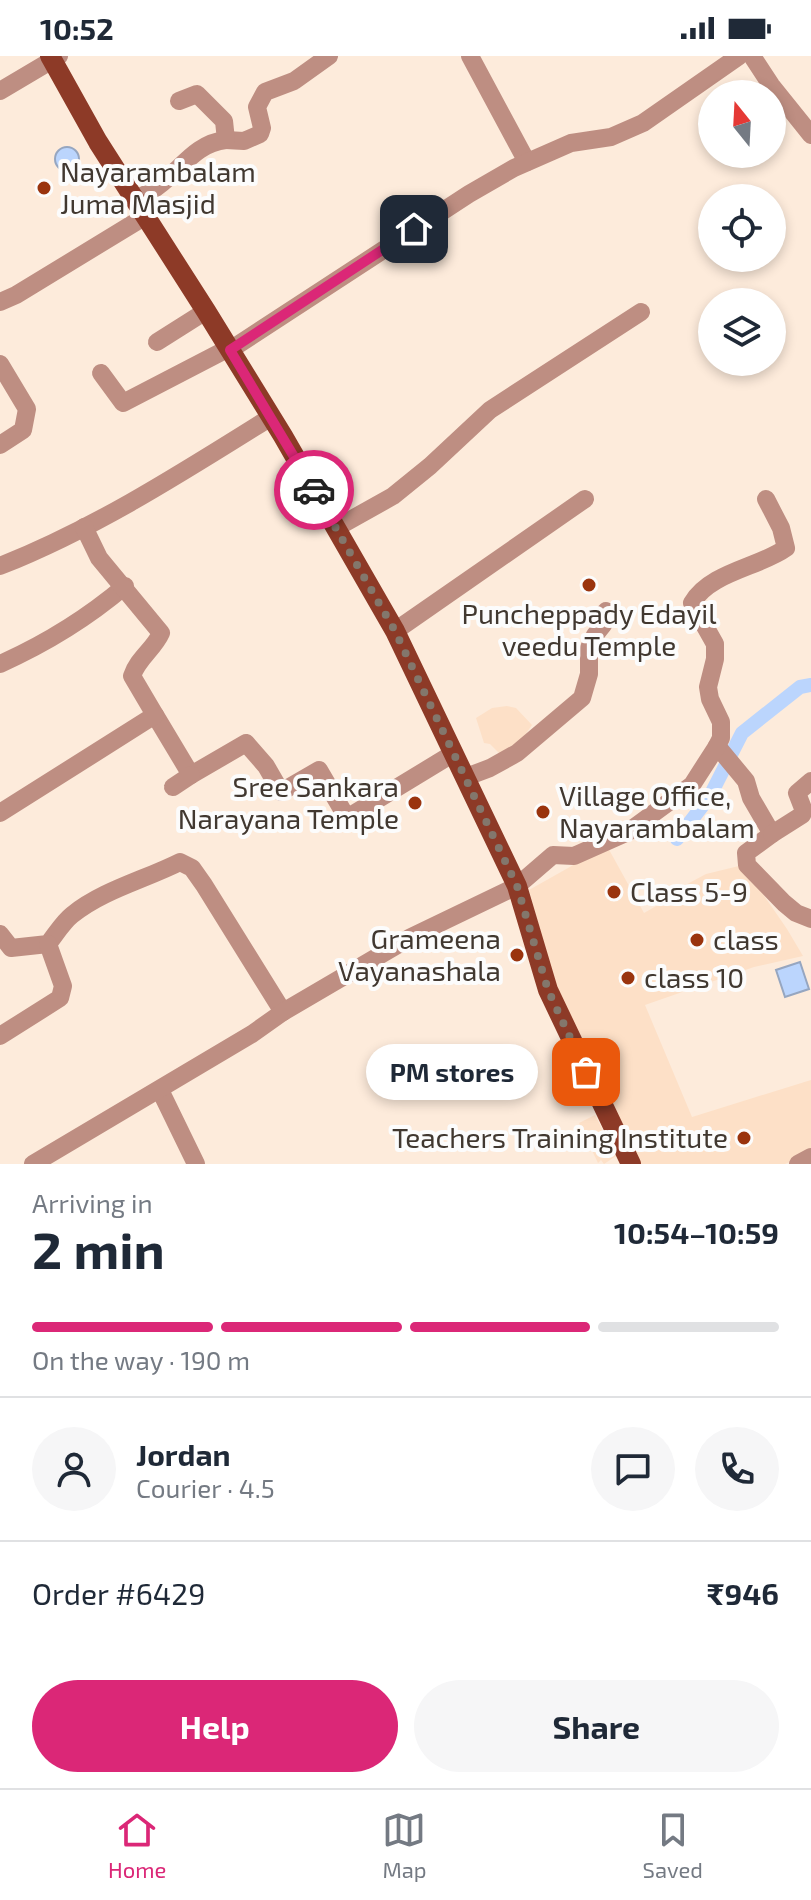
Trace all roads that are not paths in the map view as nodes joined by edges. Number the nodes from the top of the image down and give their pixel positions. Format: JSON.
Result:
{"nodes":[{"id":1,"x":329,"y":56,"type":"edge"},
{"id":2,"x":470,"y":56,"type":"edge"},
{"id":3,"x":739,"y":56,"type":"edge"},
{"id":4,"x":752,"y":56,"type":"edge"},
{"id":5,"x":54,"y":58,"type":"edge"},
{"id":6,"x":0,"y":91,"type":"edge"},
{"id":7,"x":179,"y":101,"type":"dead end"},
{"id":8,"x":811,"y":135,"type":"edge"},
{"id":9,"x":226,"y":140,"type":"junction"},
{"id":10,"x":527,"y":162,"type":"junction"},
{"id":11,"x":138,"y":208,"type":"junction"},
{"id":12,"x":0,"y":302,"type":"edge"},
{"id":13,"x":206,"y":311,"type":"junction"},
{"id":14,"x":641,"y":312,"type":"dead end"},
{"id":15,"x":157,"y":342,"type":"dead end"},
{"id":16,"x":230,"y":349,"type":"junction"},
{"id":17,"x":0,"y":364,"type":"edge"},
{"id":18,"x":101,"y":373,"type":"dead end"},
{"id":19,"x":271,"y":417,"type":"junction"},
{"id":20,"x":0,"y":445,"type":"edge"},
{"id":21,"x":585,"y":499,"type":"dead end"},
{"id":22,"x":766,"y":499,"type":"dead end"},
{"id":23,"x":84,"y":527,"type":"junction"},
{"id":24,"x":336,"y":528,"type":"junction"},
{"id":25,"x":0,"y":566,"type":"edge"},
{"id":26,"x":125,"y":586,"type":"junction"},
{"id":27,"x":606,"y":611,"type":"dead end"},
{"id":28,"x":395,"y":631,"type":"junction"},
{"id":29,"x":0,"y":664,"type":"edge"},
{"id":30,"x":155,"y":715,"type":"junction"},
{"id":31,"x":720,"y":750,"type":"junction"},
{"id":32,"x":454,"y":753,"type":"junction"},
{"id":33,"x":191,"y":775,"type":"junction"},
{"id":34,"x":466,"y":777,"type":"junction"},
{"id":35,"x":811,"y":781,"type":"edge"},
{"id":36,"x":173,"y":787,"type":"dead end"},
{"id":37,"x":0,"y":813,"type":"edge"},
{"id":38,"x":772,"y":834,"type":"junction"},
{"id":39,"x":517,"y":886,"type":"junction"},
{"id":40,"x":811,"y":919,"type":"edge"},
{"id":41,"x":48,"y":944,"type":"junction"},
{"id":42,"x":4,"y":946,"type":"edge"},
{"id":43,"x":283,"y":1012,"type":"junction"},
{"id":44,"x":0,"y":1036,"type":"edge"},
{"id":45,"x":160,"y":1090,"type":"junction"},
{"id":46,"x":811,"y":1157,"type":"edge"},
{"id":47,"x":33,"y":1164,"type":"edge"},
{"id":48,"x":196,"y":1164,"type":"edge"},
{"id":49,"x":631,"y":1164,"type":"edge"},
{"id":50,"x":798,"y":1164,"type":"edge"}],
"edges":[{"from":1,"to":9,"type":"street"},
{"from":2,"to":10,"type":"street"},
{"from":3,"to":10,"type":"street"},
{"from":4,"to":8,"type":"street"},
{"from":5,"to":6,"type":"street"},
{"from":5,"to":11,"type":"main road"},
{"from":7,"to":9,"type":"street"},
{"from":9,"to":11,"type":"street"},
{"from":10,"to":16,"type":"street"},
{"from":11,"to":12,"type":"street"},
{"from":11,"to":13,"type":"main road"},
{"from":13,"to":15,"type":"street"},
{"from":13,"to":16,"type":"main road"},
{"from":14,"to":24,"type":"street"},
{"from":16,"to":18,"type":"street"},
{"from":16,"to":19,"type":"main road"},
{"from":17,"to":20,"type":"street"},
{"from":19,"to":23,"type":"street"},
{"from":19,"to":24,"type":"main road"},
{"from":21,"to":28,"type":"street"},
{"from":22,"to":31,"type":"street"},
{"from":23,"to":25,"type":"street"},
{"from":23,"to":26,"type":"street"},
{"from":24,"to":28,"type":"main road"},
{"from":26,"to":29,"type":"street"},
{"from":26,"to":30,"type":"street"},
{"from":27,"to":34,"type":"street"},
{"from":28,"to":32,"type":"main road"},
{"from":30,"to":33,"type":"street"},
{"from":30,"to":37,"type":"street"},
{"from":31,"to":38,"type":"street"},
{"from":31,"to":39,"type":"street"},
{"from":32,"to":33,"type":"street"},
{"from":32,"to":34,"type":"main road"},
{"from":33,"to":36,"type":"street"},
{"from":34,"to":39,"type":"main road"},
{"from":35,"to":38,"type":"street"},
{"from":38,"to":40,"type":"street"},
{"from":39,"to":43,"type":"street"},
{"from":39,"to":49,"type":"main road"},
{"from":41,"to":42,"type":"street"},
{"from":41,"to":43,"type":"street"},
{"from":41,"to":44,"type":"street"},
{"from":43,"to":45,"type":"street"},
{"from":45,"to":47,"type":"street"},
{"from":45,"to":48,"type":"street"},
{"from":46,"to":50,"type":"street"}]}
